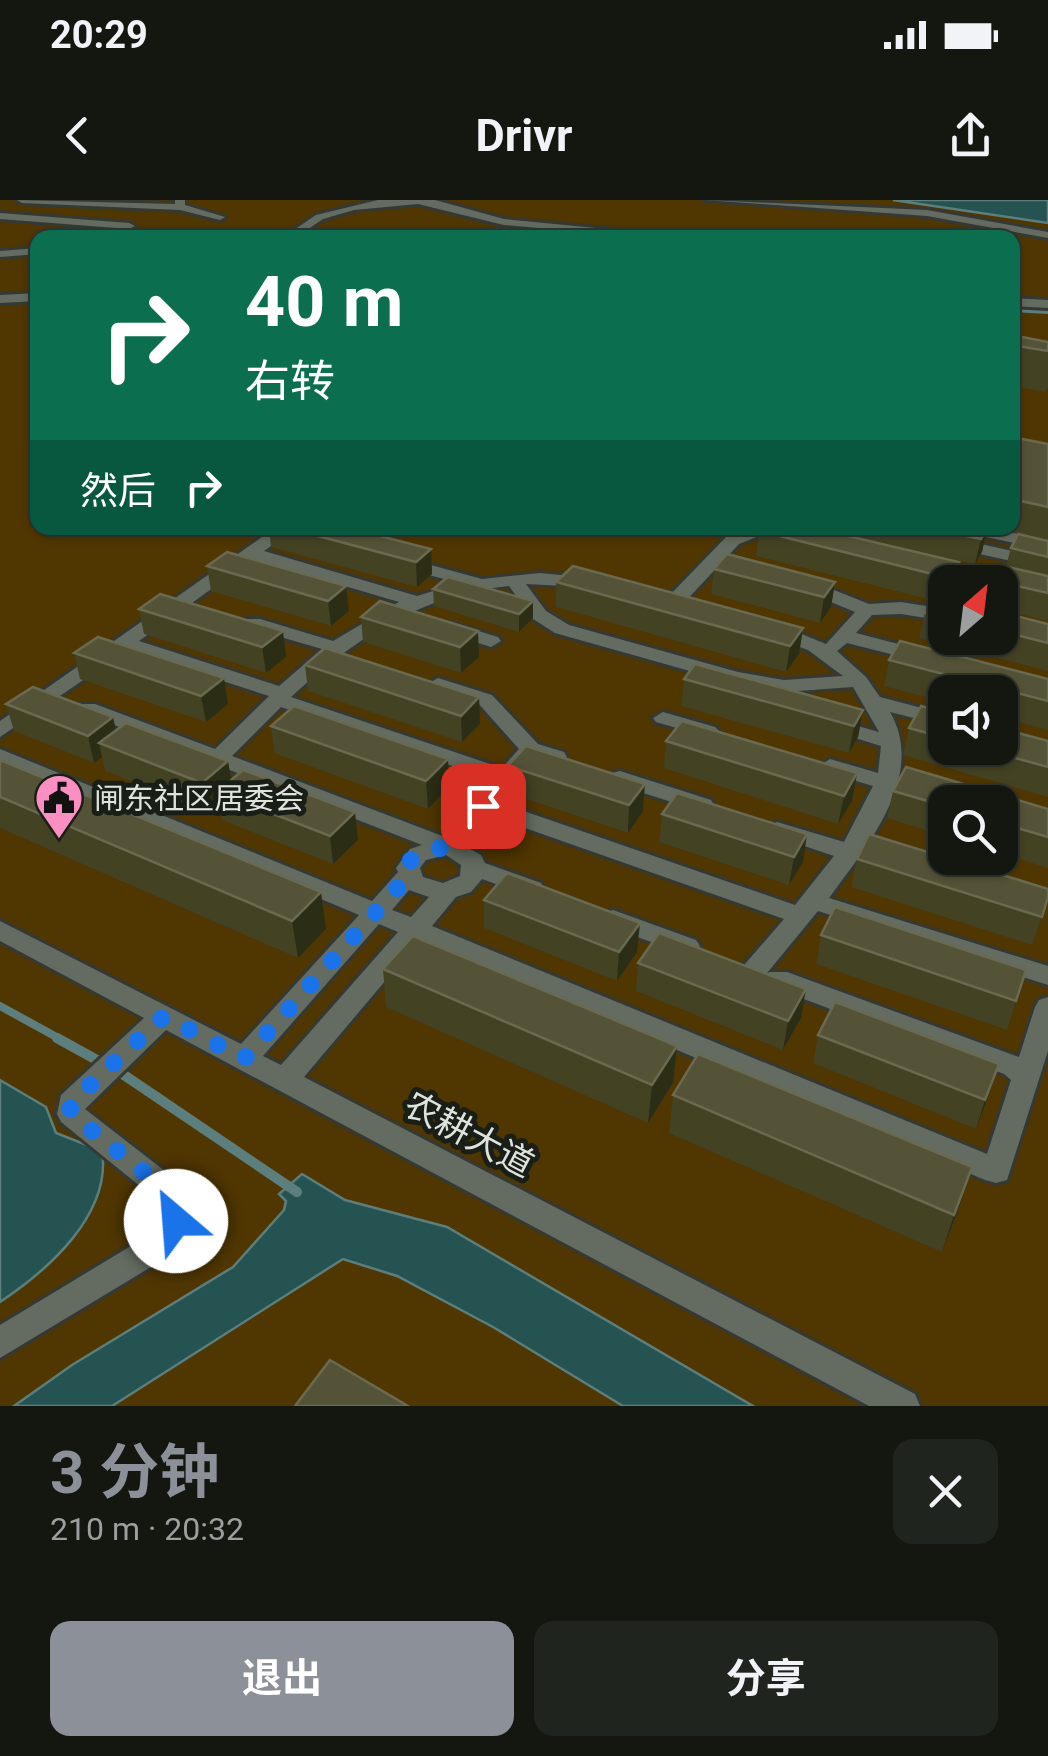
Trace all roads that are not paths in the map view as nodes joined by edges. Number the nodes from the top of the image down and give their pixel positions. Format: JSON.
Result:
{"nodes":[{"id":1,"x":22,"y":200,"type":"edge"},
{"id":2,"x":401,"y":200,"type":"edge"},
{"id":3,"x":464,"y":200,"type":"edge"},
{"id":4,"x":710,"y":200,"type":"edge"},
{"id":5,"x":42,"y":201,"type":"edge"},
{"id":6,"x":417,"y":201,"type":"edge"},
{"id":7,"x":183,"y":206,"type":"edge"},
{"id":8,"x":0,"y":214,"type":"edge"},
{"id":9,"x":220,"y":216,"type":"dead end"},
{"id":10,"x":38,"y":218,"type":"junction"},
{"id":11,"x":129,"y":226,"type":"junction"},
{"id":12,"x":0,"y":228,"type":"edge"},
{"id":13,"x":119,"y":230,"type":"edge"},
{"id":14,"x":299,"y":230,"type":"edge"},
{"id":15,"x":599,"y":230,"type":"edge"},
{"id":16,"x":1016,"y":230,"type":"edge"},
{"id":17,"x":1020,"y":231,"type":"edge"},
{"id":18,"x":1048,"y":236,"type":"edge"},
{"id":19,"x":30,"y":252,"type":"edge"},
{"id":20,"x":0,"y":254,"type":"edge"},
{"id":21,"x":30,"y":297,"type":"edge"},
{"id":22,"x":0,"y":299,"type":"edge"},
{"id":23,"x":1020,"y":302,"type":"edge"},
{"id":24,"x":1048,"y":304,"type":"edge"},
{"id":25,"x":276,"y":535,"type":"edge"},
{"id":26,"x":301,"y":535,"type":"edge"},
{"id":27,"x":749,"y":535,"type":"edge"},
{"id":28,"x":1001,"y":535,"type":"edge"},
{"id":29,"x":319,"y":540,"type":"edge"},
{"id":30,"x":942,"y":540,"type":"edge"},
{"id":31,"x":1048,"y":545,"type":"edge"},
{"id":32,"x":251,"y":553,"type":"junction"},
{"id":33,"x":998,"y":553,"type":"junction"},
{"id":34,"x":908,"y":558,"type":"edge"},
{"id":35,"x":392,"y":559,"type":"edge"},
{"id":36,"x":1048,"y":564,"type":"edge"},
{"id":37,"x":933,"y":565,"type":"edge"},
{"id":38,"x":991,"y":565,"type":"edge"},
{"id":39,"x":515,"y":580,"type":"junction"},
{"id":40,"x":786,"y":580,"type":"edge"},
{"id":41,"x":483,"y":584,"type":"junction"},
{"id":42,"x":1018,"y":585,"type":"edge"},
{"id":43,"x":612,"y":588,"type":"edge"},
{"id":44,"x":1048,"y":590,"type":"edge"},
{"id":45,"x":651,"y":596,"type":"edge"},
{"id":46,"x":414,"y":601,"type":"junction"},
{"id":47,"x":866,"y":610,"type":"junction"},
{"id":48,"x":392,"y":611,"type":"junction"},
{"id":49,"x":928,"y":612,"type":"edge"},
{"id":50,"x":239,"y":618,"type":"edge"},
{"id":51,"x":750,"y":624,"type":"edge"},
{"id":52,"x":491,"y":640,"type":"dead end"},
{"id":53,"x":124,"y":643,"type":"junction"},
{"id":54,"x":836,"y":644,"type":"junction"},
{"id":55,"x":332,"y":649,"type":"junction"},
{"id":56,"x":936,"y":660,"type":"edge"},
{"id":57,"x":364,"y":662,"type":"edge"},
{"id":58,"x":416,"y":678,"type":"edge"},
{"id":59,"x":858,"y":681,"type":"junction"},
{"id":60,"x":705,"y":690,"type":"edge"},
{"id":61,"x":52,"y":694,"type":"junction"},
{"id":62,"x":280,"y":696,"type":"junction"},
{"id":63,"x":873,"y":701,"type":"junction"},
{"id":64,"x":761,"y":705,"type":"edge"},
{"id":65,"x":928,"y":716,"type":"edge"},
{"id":66,"x":663,"y":718,"type":"dead end"},
{"id":67,"x":817,"y":721,"type":"edge"},
{"id":68,"x":0,"y":731,"type":"edge"},
{"id":69,"x":738,"y":740,"type":"edge"},
{"id":70,"x":892,"y":742,"type":"junction"},
{"id":71,"x":530,"y":748,"type":"junction"},
{"id":72,"x":0,"y":756,"type":"edge"},
{"id":73,"x":218,"y":758,"type":"junction"},
{"id":74,"x":568,"y":761,"type":"edge"},
{"id":75,"x":814,"y":761,"type":"edge"},
{"id":76,"x":606,"y":773,"type":"edge"},
{"id":77,"x":896,"y":775,"type":"junction"},
{"id":78,"x":506,"y":777,"type":"junction"},
{"id":79,"x":483,"y":806,"type":"junction"},
{"id":80,"x":718,"y":810,"type":"edge"},
{"id":81,"x":755,"y":822,"type":"edge"},
{"id":82,"x":863,"y":840,"type":"junction"},
{"id":83,"x":448,"y":847,"type":"junction"},
{"id":84,"x":475,"y":868,"type":"junction"},
{"id":85,"x":409,"y":875,"type":"junction"},
{"id":86,"x":448,"y":891,"type":"junction"},
{"id":87,"x":550,"y":895,"type":"edge"},
{"id":88,"x":806,"y":908,"type":"junction"},
{"id":89,"x":587,"y":909,"type":"edge"},
{"id":90,"x":375,"y":913,"type":"junction"},
{"id":91,"x":0,"y":930,"type":"edge"},
{"id":92,"x":415,"y":930,"type":"junction"},
{"id":93,"x":736,"y":964,"type":"junction"},
{"id":94,"x":1048,"y":976,"type":"edge"},
{"id":95,"x":1048,"y":1007,"type":"edge"},
{"id":96,"x":164,"y":1016,"type":"junction"},
{"id":97,"x":244,"y":1059,"type":"junction"},
{"id":98,"x":1026,"y":1077,"type":"junction"},
{"id":99,"x":285,"y":1080,"type":"junction"},
{"id":100,"x":0,"y":1343,"type":"edge"},
{"id":101,"x":902,"y":1406,"type":"edge"}],
"edges":[{"from":1,"to":5,"type":"street"},
{"from":2,"to":6,"type":"street"},
{"from":2,"to":14,"type":"street"},
{"from":3,"to":6,"type":"street"},
{"from":4,"to":16,"type":"street"},
{"from":5,"to":7,"type":"street"},
{"from":5,"to":8,"type":"street"},
{"from":6,"to":15,"type":"street"},
{"from":7,"to":9,"type":"street"},
{"from":7,"to":11,"type":"street"},
{"from":8,"to":10,"type":"street"},
{"from":10,"to":11,"type":"street"},
{"from":10,"to":12,"type":"street"},
{"from":11,"to":13,"type":"street"},
{"from":17,"to":18,"type":"street"},
{"from":19,"to":20,"type":"street"},
{"from":21,"to":22,"type":"street"},
{"from":23,"to":24,"type":"street"},
{"from":25,"to":32,"type":"street"},
{"from":26,"to":29,"type":"street"},
{"from":27,"to":45,"type":"street"},
{"from":28,"to":31,"type":"street"},
{"from":30,"to":33,"type":"street"},
{"from":32,"to":46,"type":"street"},
{"from":32,"to":53,"type":"street"},
{"from":33,"to":36,"type":"street"},
{"from":33,"to":38,"type":"street"},
{"from":34,"to":37,"type":"street"},
{"from":35,"to":41,"type":"street"},
{"from":39,"to":41,"type":"street"},
{"from":39,"to":43,"type":"street"},
{"from":39,"to":59,"type":"street"},
{"from":40,"to":47,"type":"street"},
{"from":41,"to":46,"type":"street"},
{"from":42,"to":44,"type":"street"},
{"from":46,"to":48,"type":"street"},
{"from":47,"to":49,"type":"street"},
{"from":47,"to":54,"type":"street"},
{"from":48,"to":52,"type":"street"},
{"from":48,"to":55,"type":"street"},
{"from":50,"to":55,"type":"street"},
{"from":51,"to":54,"type":"street"},
{"from":53,"to":61,"type":"street"},
{"from":53,"to":62,"type":"street"},
{"from":54,"to":56,"type":"street"},
{"from":54,"to":59,"type":"street"},
{"from":55,"to":57,"type":"street"},
{"from":55,"to":62,"type":"street"},
{"from":58,"to":71,"type":"street"},
{"from":59,"to":63,"type":"street"},
{"from":60,"to":64,"type":"street"},
{"from":61,"to":68,"type":"street"},
{"from":61,"to":73,"type":"street"},
{"from":62,"to":73,"type":"street"},
{"from":62,"to":78,"type":"street"},
{"from":63,"to":65,"type":"street"},
{"from":63,"to":70,"type":"street"},
{"from":66,"to":69,"type":"street"},
{"from":67,"to":70,"type":"street"},
{"from":70,"to":77,"type":"street"},
{"from":71,"to":74,"type":"street"},
{"from":71,"to":78,"type":"street"},
{"from":72,"to":90,"type":"street"},
{"from":73,"to":83,"type":"street"},
{"from":75,"to":77,"type":"street"},
{"from":76,"to":80,"type":"street"},
{"from":77,"to":82,"type":"street"},
{"from":78,"to":79,"type":"street"},
{"from":79,"to":83,"type":"street"},
{"from":79,"to":88,"type":"street"},
{"from":81,"to":82,"type":"street"},
{"from":82,"to":88,"type":"street"},
{"from":83,"to":84,"type":"street"},
{"from":83,"to":85,"type":"street"},
{"from":84,"to":86,"type":"street"},
{"from":84,"to":87,"type":"street"},
{"from":85,"to":86,"type":"street"},
{"from":85,"to":90,"type":"street"},
{"from":86,"to":92,"type":"street"},
{"from":88,"to":93,"type":"street"},
{"from":88,"to":94,"type":"street"},
{"from":89,"to":93,"type":"street"},
{"from":90,"to":92,"type":"street"},
{"from":90,"to":97,"type":"street"},
{"from":91,"to":96,"type":"street","name":"农耕大道"},
{"from":92,"to":98,"type":"street"},
{"from":92,"to":99,"type":"street"},
{"from":93,"to":98,"type":"street"},
{"from":95,"to":98,"type":"street"},
{"from":96,"to":97,"type":"street","name":"农耕大道"},
{"from":96,"to":100,"type":"street"},
{"from":97,"to":99,"type":"street","name":"农耕大道"},
{"from":99,"to":101,"type":"street","name":"农耕大道"}]}
